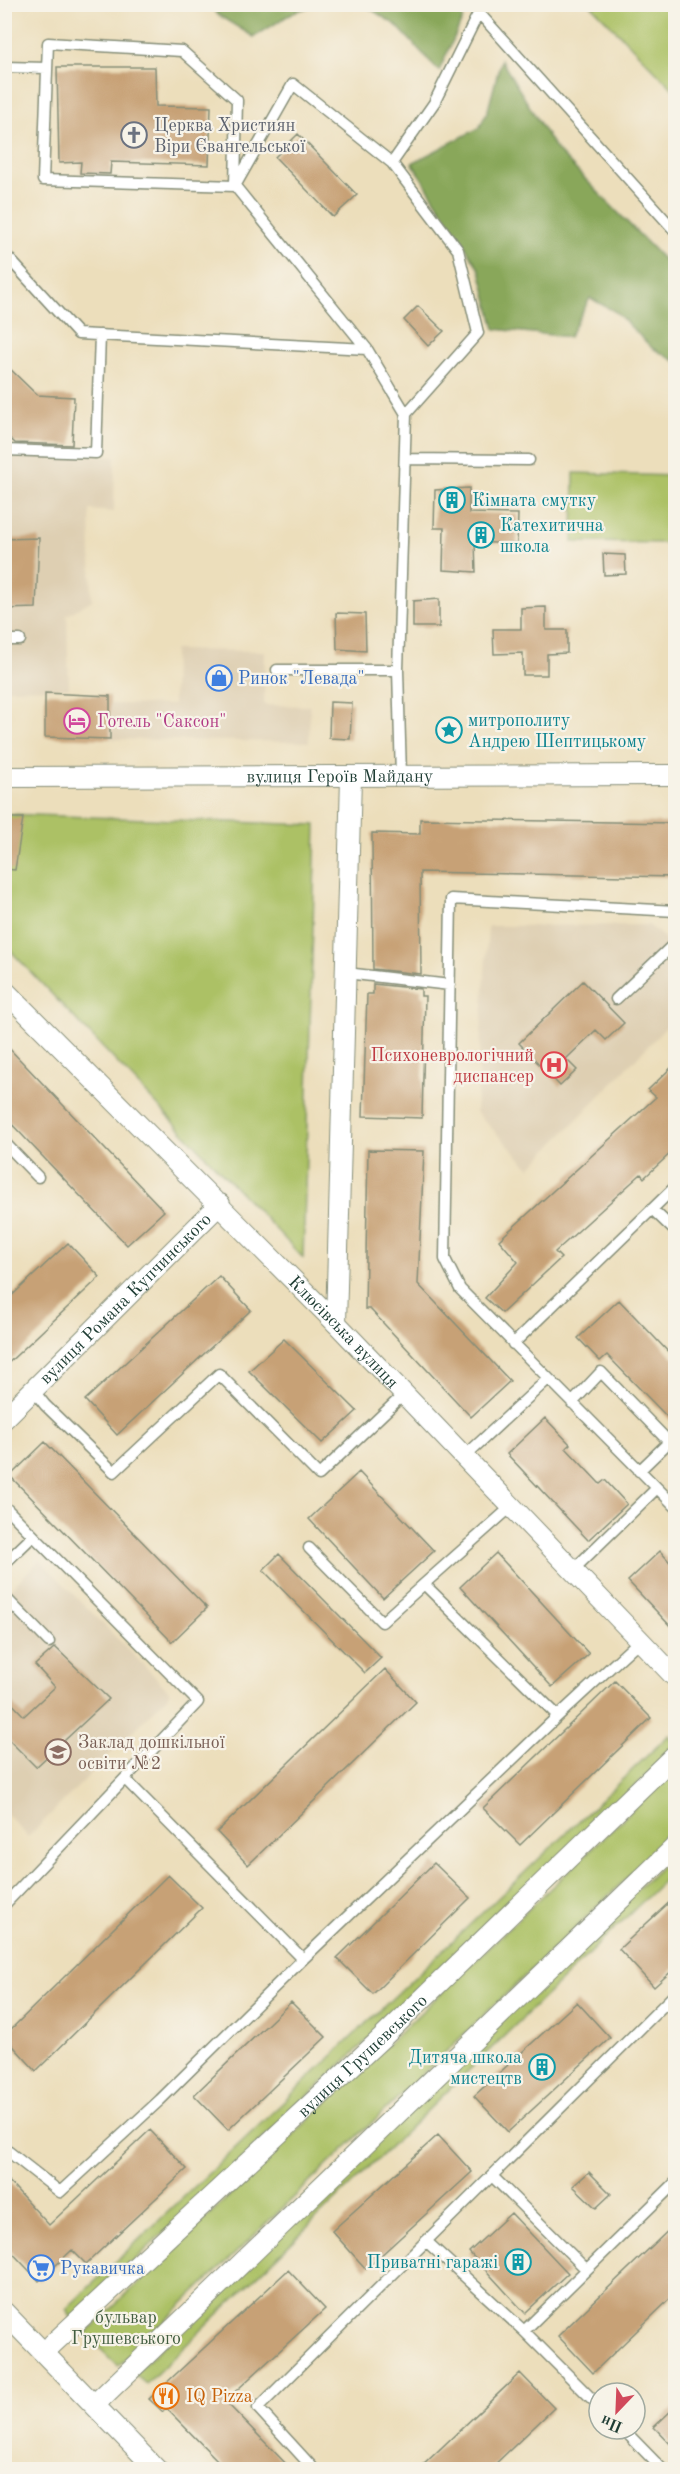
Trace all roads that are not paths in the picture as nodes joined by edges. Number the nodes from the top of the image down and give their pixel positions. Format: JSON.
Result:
{"nodes":[{"id":1,"x":475,"y":8,"type":"edge"},
{"id":2,"x":4,"y":67,"type":"edge"},
{"id":3,"x":47,"y":68,"type":"junction"},
{"id":4,"x":392,"y":163,"type":"junction"},
{"id":5,"x":235,"y":186,"type":"junction"},
{"id":6,"x":675,"y":232,"type":"edge"},
{"id":7,"x":4,"y":253,"type":"edge"},
{"id":8,"x":100,"y":335,"type":"junction"},
{"id":9,"x":367,"y":349,"type":"junction"},
{"id":10,"x":406,"y":414,"type":"junction"},
{"id":11,"x":4,"y":450,"type":"edge"},
{"id":12,"x":406,"y":459,"type":"junction"},
{"id":13,"x":529,"y":460,"type":"dead end"},
{"id":14,"x":4,"y":640,"type":"edge"},
{"id":15,"x":20,"y":640,"type":"dead end"},
{"id":16,"x":277,"y":670,"type":"dead end"},
{"id":17,"x":398,"y":670,"type":"junction"},
{"id":18,"x":675,"y":775,"type":"edge"},
{"id":19,"x":401,"y":776,"type":"junction"},
{"id":20,"x":4,"y":777,"type":"edge"},
{"id":21,"x":351,"y":778,"type":"junction"},
{"id":22,"x":675,"y":911,"type":"edge"},
{"id":23,"x":675,"y":942,"type":"edge"},
{"id":24,"x":346,"y":973,"type":"junction"},
{"id":25,"x":450,"y":984,"type":"junction"},
{"id":26,"x":4,"y":990,"type":"edge"},
{"id":27,"x":616,"y":999,"type":"dead end"},
{"id":28,"x":4,"y":1142,"type":"edge"},
{"id":29,"x":38,"y":1177,"type":"dead end"},
{"id":30,"x":675,"y":1186,"type":"edge"},
{"id":31,"x":220,"y":1204,"type":"junction"},
{"id":32,"x":652,"y":1209,"type":"junction"},
{"id":33,"x":675,"y":1232,"type":"edge"},
{"id":34,"x":336,"y":1323,"type":"junction"},
{"id":35,"x":513,"y":1344,"type":"junction"},
{"id":36,"x":548,"y":1379,"type":"junction"},
{"id":37,"x":34,"y":1391,"type":"junction"},
{"id":38,"x":404,"y":1394,"type":"junction"},
{"id":39,"x":572,"y":1403,"type":"junction"},
{"id":40,"x":4,"y":1419,"type":"edge"},
{"id":41,"x":464,"y":1457,"type":"junction"},
{"id":42,"x":639,"y":1471,"type":"junction"},
{"id":43,"x":657,"y":1488,"type":"junction"},
{"id":44,"x":4,"y":1506,"type":"edge"},
{"id":45,"x":512,"y":1506,"type":"junction"},
{"id":46,"x":675,"y":1507,"type":"edge"},
{"id":47,"x":33,"y":1536,"type":"junction"},
{"id":48,"x":309,"y":1548,"type":"dead end"},
{"id":49,"x":4,"y":1564,"type":"edge"},
{"id":50,"x":573,"y":1570,"type":"junction"},
{"id":51,"x":424,"y":1584,"type":"junction"},
{"id":52,"x":4,"y":1596,"type":"edge"},
{"id":53,"x":640,"y":1640,"type":"junction"},
{"id":54,"x":49,"y":1642,"type":"dead end"},
{"id":55,"x":675,"y":1678,"type":"edge"},
{"id":56,"x":558,"y":1716,"type":"junction"},
{"id":57,"x":675,"y":1754,"type":"edge"},
{"id":58,"x":126,"y":1779,"type":"junction"},
{"id":59,"x":675,"y":1846,"type":"edge"},
{"id":60,"x":4,"y":1905,"type":"edge"},
{"id":61,"x":303,"y":1959,"type":"junction"},
{"id":62,"x":675,"y":1993,"type":"edge"},
{"id":63,"x":5,"y":2150,"type":"edge"},
{"id":64,"x":492,"y":2176,"type":"junction"},
{"id":65,"x":675,"y":2182,"type":"edge"},
{"id":66,"x":426,"y":2241,"type":"junction"},
{"id":67,"x":586,"y":2269,"type":"junction"},
{"id":68,"x":4,"y":2312,"type":"edge"},
{"id":69,"x":524,"y":2331,"type":"junction"},
{"id":70,"x":44,"y":2352,"type":"junction"},
{"id":71,"x":587,"y":2394,"type":"edge"},
{"id":72,"x":95,"y":2404,"type":"junction"},
{"id":73,"x":634,"y":2441,"type":"edge"},
{"id":74,"x":312,"y":2468,"type":"edge"},
{"id":75,"x":157,"y":2469,"type":"edge"},
{"id":76,"x":663,"y":2469,"type":"edge"}],
"edges":[{"from":1,"to":4,"type":"lane"},
{"from":1,"to":6,"type":"lane"},
{"from":2,"to":3,"type":"lane"},
{"from":3,"to":5,"type":"lane"},
{"from":3,"to":5,"type":"lane"},
{"from":4,"to":5,"type":"lane"},
{"from":4,"to":10,"type":"lane"},
{"from":5,"to":9,"type":"lane"},
{"from":7,"to":8,"type":"lane"},
{"from":8,"to":9,"type":"lane"},
{"from":8,"to":11,"type":"lane"},
{"from":9,"to":10,"type":"lane"},
{"from":10,"to":12,"type":"lane"},
{"from":12,"to":13,"type":"lane"},
{"from":12,"to":17,"type":"lane"},
{"from":14,"to":15,"type":"lane"},
{"from":16,"to":17,"type":"lane"},
{"from":17,"to":19,"type":"lane"},
{"from":18,"to":19,"type":"street","name":"вулиця Героїв Майдану"},
{"from":19,"to":21,"type":"street","name":"вулиця Героїв Майдану"},
{"from":20,"to":21,"type":"street","name":"вулиця Героїв Майдану"},
{"from":21,"to":24,"type":"street"},
{"from":22,"to":25,"type":"lane"},
{"from":23,"to":27,"type":"lane"},
{"from":24,"to":25,"type":"lane"},
{"from":24,"to":34,"type":"street"},
{"from":25,"to":35,"type":"lane"},
{"from":26,"to":31,"type":"street","name":"Клюсівська вулиця"},
{"from":28,"to":29,"type":"lane"},
{"from":30,"to":32,"type":"lane"},
{"from":31,"to":34,"type":"street","name":"Клюсівська вулиця"},
{"from":31,"to":37,"type":"street","name":"вулиця Романа Купчинського"},
{"from":32,"to":33,"type":"lane"},
{"from":32,"to":35,"type":"lane"},
{"from":34,"to":38,"type":"street","name":"Клюсівська вулиця"},
{"from":35,"to":36,"type":"lane"},
{"from":36,"to":39,"type":"lane"},
{"from":36,"to":41,"type":"lane"},
{"from":37,"to":38,"type":"lane"},
{"from":37,"to":40,"type":"street","name":"вулиця Романа Купчинського"},
{"from":38,"to":41,"type":"street","name":"Клюсівська вулиця"},
{"from":39,"to":42,"type":"lane"},
{"from":39,"to":42,"type":"lane"},
{"from":41,"to":45,"type":"street","name":"Клюсівська вулиця"},
{"from":42,"to":43,"type":"lane"},
{"from":43,"to":46,"type":"lane"},
{"from":43,"to":50,"type":"lane"},
{"from":44,"to":47,"type":"lane"},
{"from":45,"to":50,"type":"street","name":"Клюсівська вулиця"},
{"from":45,"to":51,"type":"lane"},
{"from":47,"to":49,"type":"lane"},
{"from":47,"to":58,"type":"lane"},
{"from":48,"to":51,"type":"lane"},
{"from":50,"to":53,"type":"street","name":"Клюсівська вулиця"},
{"from":51,"to":56,"type":"lane"},
{"from":52,"to":54,"type":"lane"},
{"from":53,"to":55,"type":"street","name":"Клюсівська вулиця"},
{"from":53,"to":56,"type":"lane"},
{"from":56,"to":61,"type":"lane"},
{"from":57,"to":70,"type":"street","name":"вулиця Грушевського"},
{"from":58,"to":60,"type":"lane"},
{"from":58,"to":61,"type":"lane"},
{"from":59,"to":72,"type":"street"},
{"from":61,"to":63,"type":"lane"},
{"from":62,"to":64,"type":"lane"},
{"from":64,"to":66,"type":"lane"},
{"from":64,"to":67,"type":"lane"},
{"from":65,"to":67,"type":"lane"},
{"from":66,"to":69,"type":"lane"},
{"from":66,"to":74,"type":"lane"},
{"from":67,"to":69,"type":"lane"},
{"from":68,"to":70,"type":"street"},
{"from":69,"to":71,"type":"lane"},
{"from":70,"to":72,"type":"street"},
{"from":72,"to":75,"type":"street"},
{"from":73,"to":76,"type":"lane"}]}
